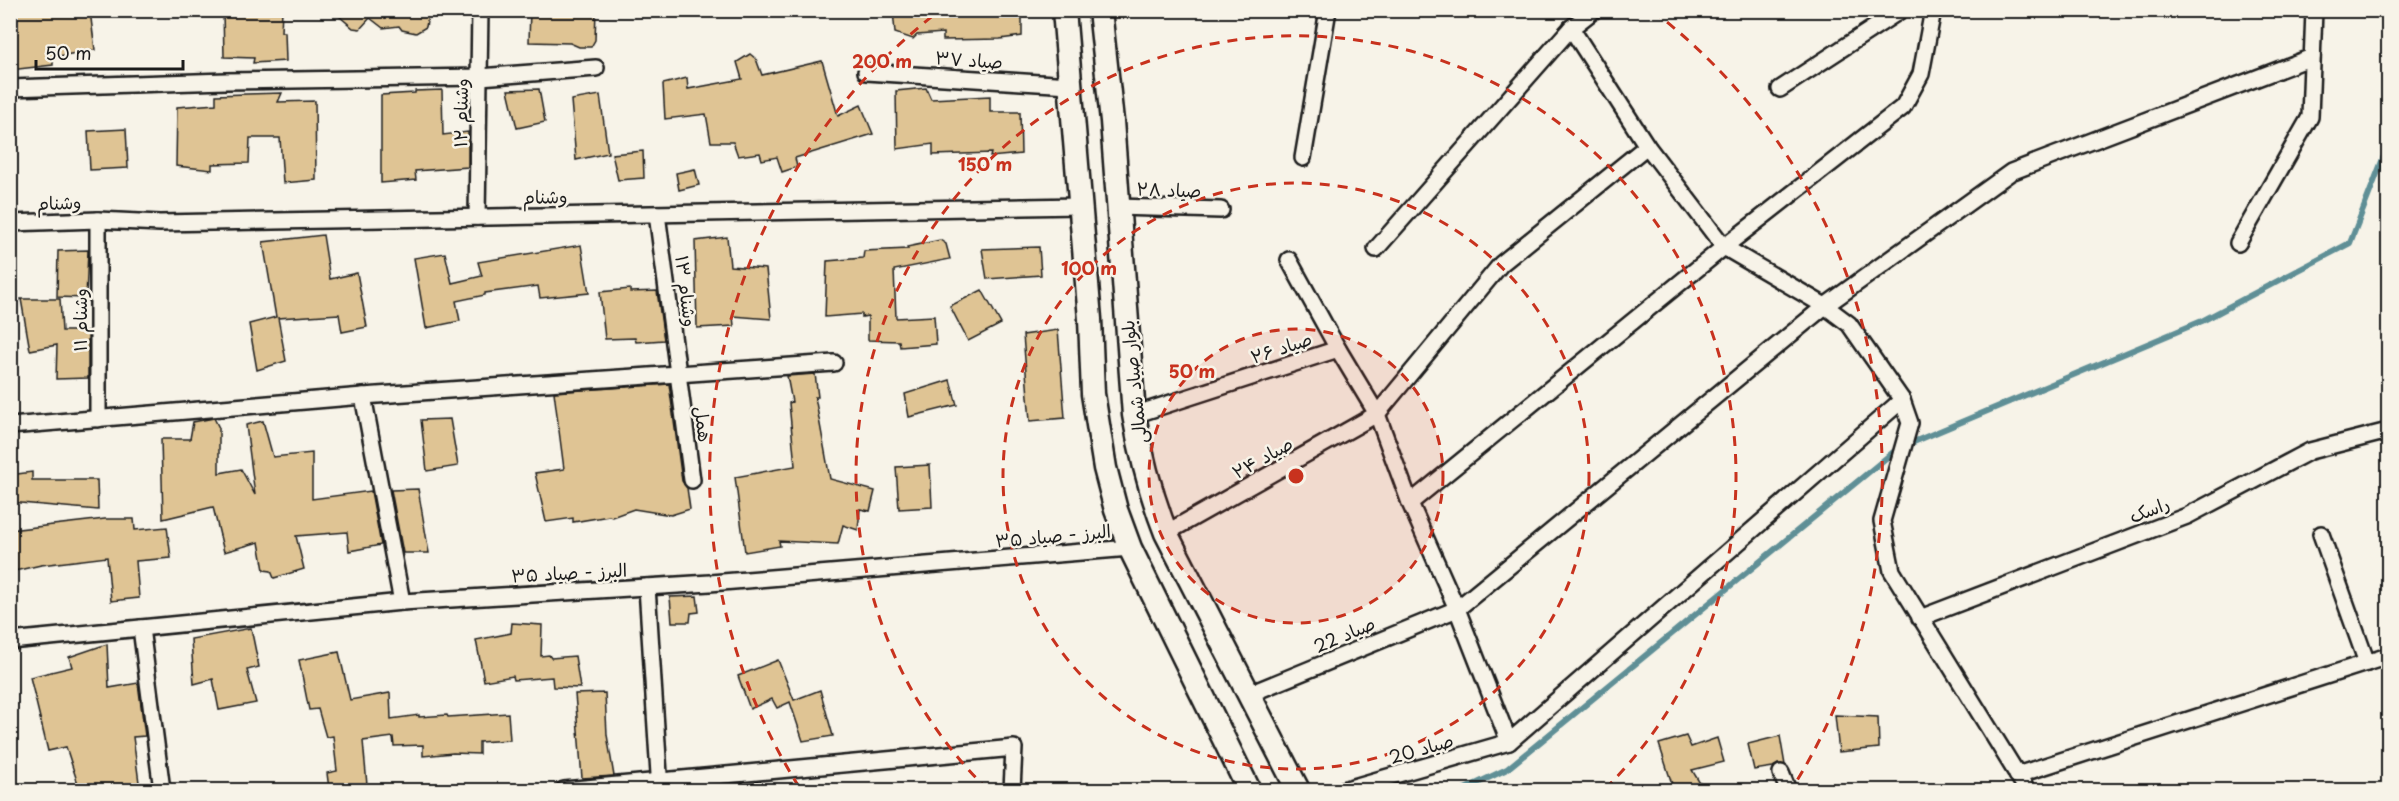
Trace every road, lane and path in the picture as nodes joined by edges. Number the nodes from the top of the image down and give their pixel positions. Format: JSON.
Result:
{"nodes":[{"id":1,"x":480,"y":10,"type":"edge"},
{"id":2,"x":1064,"y":10,"type":"edge"},
{"id":3,"x":1100,"y":10,"type":"edge"},
{"id":4,"x":1328,"y":10,"type":"edge"},
{"id":5,"x":1594,"y":10,"type":"edge"},
{"id":6,"x":1901,"y":10,"type":"edge"},
{"id":7,"x":1933,"y":10,"type":"edge"},
{"id":8,"x":2314,"y":10,"type":"edge"},
{"id":9,"x":1571,"y":28,"type":"junction"},
{"id":10,"x":2312,"y":57,"type":"junction"},
{"id":11,"x":596,"y":68,"type":"dead end"},
{"id":12,"x":866,"y":72,"type":"dead end"},
{"id":13,"x":480,"y":77,"type":"junction"},
{"id":14,"x":1070,"y":85,"type":"junction"},
{"id":15,"x":10,"y":88,"type":"edge"},
{"id":16,"x":1780,"y":89,"type":"dead end"},
{"id":17,"x":1647,"y":146,"type":"junction"},
{"id":18,"x":1303,"y":158,"type":"dead end"},
{"id":19,"x":1080,"y":206,"type":"junction"},
{"id":20,"x":1117,"y":207,"type":"junction"},
{"id":21,"x":1221,"y":210,"type":"dead end"},
{"id":22,"x":657,"y":214,"type":"junction"},
{"id":23,"x":477,"y":217,"type":"junction"},
{"id":24,"x":98,"y":220,"type":"junction"},
{"id":25,"x":10,"y":223,"type":"edge"},
{"id":26,"x":2238,"y":243,"type":"dead end"},
{"id":27,"x":1724,"y":247,"type":"junction"},
{"id":28,"x":1376,"y":249,"type":"dead end"},
{"id":29,"x":1289,"y":260,"type":"dead end"},
{"id":30,"x":1825,"y":306,"type":"junction"},
{"id":31,"x":1338,"y":349,"type":"junction"},
{"id":32,"x":834,"y":363,"type":"dead end"},
{"id":33,"x":678,"y":374,"type":"junction"},
{"id":34,"x":363,"y":396,"type":"junction"},
{"id":35,"x":1902,"y":400,"type":"junction"},
{"id":36,"x":1377,"y":414,"type":"junction"},
{"id":37,"x":1134,"y":415,"type":"junction"},
{"id":38,"x":98,"y":419,"type":"junction"},
{"id":39,"x":10,"y":426,"type":"edge"},
{"id":40,"x":2388,"y":431,"type":"edge"},
{"id":41,"x":692,"y":480,"type":"dead end"},
{"id":42,"x":1410,"y":503,"type":"junction"},
{"id":43,"x":1166,"y":533,"type":"junction"},
{"id":44,"x":2321,"y":534,"type":"dead end"},
{"id":45,"x":1130,"y":548,"type":"junction"},
{"id":46,"x":647,"y":587,"type":"junction"},
{"id":47,"x":402,"y":602,"type":"junction"},
{"id":48,"x":1456,"y":609,"type":"junction"},
{"id":49,"x":1920,"y":618,"type":"junction"},
{"id":50,"x":141,"y":628,"type":"junction"},
{"id":51,"x":10,"y":641,"type":"edge"},
{"id":52,"x":2388,"y":656,"type":"edge"},
{"id":53,"x":2367,"y":663,"type":"junction"},
{"id":54,"x":1247,"y":695,"type":"junction"},
{"id":55,"x":1509,"y":742,"type":"junction"},
{"id":56,"x":1781,"y":772,"type":"dead end"},
{"id":57,"x":2017,"y":775,"type":"junction"},
{"id":58,"x":660,"y":786,"type":"edge"},
{"id":59,"x":162,"y":790,"type":"edge"},
{"id":60,"x":564,"y":790,"type":"edge"},
{"id":61,"x":1012,"y":790,"type":"edge"},
{"id":62,"x":1249,"y":790,"type":"edge"},
{"id":63,"x":1298,"y":790,"type":"edge"},
{"id":64,"x":1343,"y":790,"type":"edge"},
{"id":65,"x":1788,"y":790,"type":"edge"},
{"id":66,"x":2027,"y":790,"type":"edge"}],
"edges":[{"from":1,"to":13,"type":"street","name":"وشنام ۱۲"},
{"from":2,"to":14,"type":"main road","name":"بلوار صیاد شمالی"},
{"from":3,"to":20,"type":"main road","name":"بلوار صیاد شمالی"},
{"from":4,"to":18,"type":"street"},
{"from":5,"to":9,"type":"street"},
{"from":6,"to":16,"type":"street"},
{"from":7,"to":27,"type":"street"},
{"from":8,"to":10,"type":"street"},
{"from":9,"to":17,"type":"street"},
{"from":9,"to":28,"type":"street"},
{"from":10,"to":26,"type":"street"},
{"from":10,"to":30,"type":"street","name":"صیاد 22"},
{"from":11,"to":13,"type":"street"},
{"from":12,"to":14,"type":"street","name":"صیاد ۳۷"},
{"from":13,"to":15,"type":"street"},
{"from":13,"to":23,"type":"street","name":"وشنام ۱۲"},
{"from":14,"to":19,"type":"main road","name":"بلوار صیاد شمالی"},
{"from":17,"to":27,"type":"street"},
{"from":17,"to":36,"type":"street"},
{"from":19,"to":22,"type":"street","name":"وشنام"},
{"from":19,"to":45,"type":"main road","name":"بلوار صیاد شمالی"},
{"from":20,"to":21,"type":"street","name":"صیاد ۲۸"},
{"from":20,"to":37,"type":"main road","name":"بلوار صیاد شمالی"},
{"from":22,"to":23,"type":"street","name":"وشنام"},
{"from":22,"to":33,"type":"street","name":"وشنام ۱۳"},
{"from":23,"to":24,"type":"street","name":"وشنام"},
{"from":24,"to":25,"type":"street","name":"وشنام"},
{"from":24,"to":38,"type":"street","name":"وشنام ۱۱"},
{"from":27,"to":30,"type":"street"},
{"from":27,"to":42,"type":"street"},
{"from":29,"to":31,"type":"street"},
{"from":30,"to":35,"type":"street"},
{"from":30,"to":48,"type":"street","name":"صیاد 22"},
{"from":31,"to":36,"type":"street"},
{"from":31,"to":37,"type":"street","name":"صیاد ۲۶"},
{"from":32,"to":33,"type":"street"},
{"from":33,"to":34,"type":"street"},
{"from":33,"to":41,"type":"street","name":"همل"},
{"from":34,"to":38,"type":"street"},
{"from":34,"to":47,"type":"street"},
{"from":35,"to":49,"type":"street"},
{"from":35,"to":55,"type":"street"},
{"from":36,"to":42,"type":"street"},
{"from":36,"to":43,"type":"street","name":"صیاد ۲۴"},
{"from":37,"to":43,"type":"main road","name":"بلوار صیاد شمالی"},
{"from":38,"to":39,"type":"street"},
{"from":40,"to":49,"type":"street","name":"راسک"},
{"from":42,"to":48,"type":"street"},
{"from":43,"to":54,"type":"main road","name":"بلوار صیاد شمالی"},
{"from":44,"to":53,"type":"street"},
{"from":45,"to":46,"type":"street","name":"البرز - صیاد ۳۵"},
{"from":45,"to":62,"type":"main road","name":"بلوار صیاد شمالی"},
{"from":46,"to":47,"type":"street","name":"البرز - صیاد ۳۵"},
{"from":46,"to":58,"type":"street"},
{"from":47,"to":50,"type":"street","name":"البرز - صیاد ۳۵"},
{"from":48,"to":54,"type":"street","name":"صیاد 22"},
{"from":48,"to":55,"type":"street"},
{"from":49,"to":57,"type":"street"},
{"from":50,"to":51,"type":"street","name":"البرز - صیاد ۳۵"},
{"from":50,"to":59,"type":"street"},
{"from":52,"to":53,"type":"street"},
{"from":53,"to":57,"type":"street"},
{"from":54,"to":63,"type":"main road","name":"بلوار صیاد شمالی"},
{"from":55,"to":64,"type":"street","name":"صیاد 20"},
{"from":56,"to":65,"type":"street"},
{"from":57,"to":66,"type":"street"},
{"from":58,"to":60,"type":"street"},
{"from":58,"to":61,"type":"street"}]}
